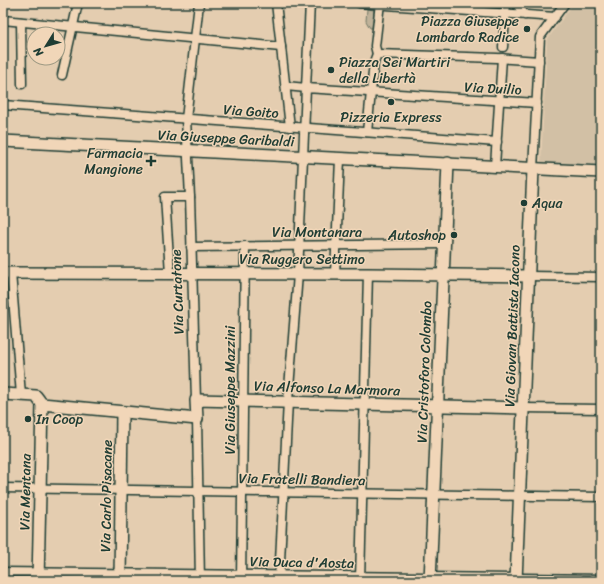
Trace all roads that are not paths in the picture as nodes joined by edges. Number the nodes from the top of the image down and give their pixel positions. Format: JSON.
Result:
{"nodes":[{"id":1,"x":78,"y":3,"type":"edge"},
{"id":2,"x":199,"y":3,"type":"edge"},
{"id":3,"x":276,"y":3,"type":"edge"},
{"id":4,"x":310,"y":3,"type":"edge"},
{"id":5,"x":359,"y":3,"type":"edge"},
{"id":6,"x":516,"y":3,"type":"edge"},
{"id":7,"x":565,"y":3,"type":"edge"},
{"id":8,"x":382,"y":4,"type":"edge"},
{"id":9,"x":505,"y":9,"type":"edge"},
{"id":10,"x":525,"y":15,"type":"junction"},
{"id":11,"x":556,"y":15,"type":"junction"},
{"id":12,"x":3,"y":20,"type":"edge"},
{"id":13,"x":21,"y":22,"type":"junction"},
{"id":14,"x":73,"y":26,"type":"junction"},
{"id":15,"x":194,"y":39,"type":"junction"},
{"id":16,"x":277,"y":47,"type":"junction"},
{"id":17,"x":503,"y":47,"type":"dead end"},
{"id":18,"x":379,"y":54,"type":"junction"},
{"id":19,"x":499,"y":58,"type":"junction"},
{"id":20,"x":539,"y":61,"type":"junction"},
{"id":21,"x":62,"y":75,"type":"dead end"},
{"id":22,"x":22,"y":84,"type":"dead end"},
{"id":23,"x":286,"y":86,"type":"junction"},
{"id":24,"x":306,"y":88,"type":"junction"},
{"id":25,"x":372,"y":95,"type":"junction"},
{"id":26,"x":499,"y":101,"type":"junction"},
{"id":27,"x":537,"y":103,"type":"junction"},
{"id":28,"x":3,"y":104,"type":"edge"},
{"id":29,"x":186,"y":119,"type":"junction"},
{"id":30,"x":290,"y":127,"type":"junction"},
{"id":31,"x":304,"y":128,"type":"junction"},
{"id":32,"x":367,"y":132,"type":"junction"},
{"id":33,"x":3,"y":141,"type":"edge"},
{"id":34,"x":497,"y":142,"type":"junction"},
{"id":35,"x":187,"y":150,"type":"junction"},
{"id":36,"x":303,"y":157,"type":"junction"},
{"id":37,"x":340,"y":159,"type":"junction"},
{"id":38,"x":448,"y":163,"type":"junction"},
{"id":39,"x":495,"y":166,"type":"junction"},
{"id":40,"x":533,"y":169,"type":"junction"},
{"id":41,"x":601,"y":172,"type":"edge"},
{"id":42,"x":190,"y":197,"type":"junction"},
{"id":43,"x":444,"y":244,"type":"junction"},
{"id":44,"x":299,"y":245,"type":"junction"},
{"id":45,"x":245,"y":246,"type":"junction"},
{"id":46,"x":336,"y":246,"type":"junction"},
{"id":47,"x":191,"y":247,"type":"junction"},
{"id":48,"x":7,"y":273,"type":"edge"},
{"id":49,"x":170,"y":273,"type":"junction"},
{"id":50,"x":244,"y":273,"type":"junction"},
{"id":51,"x":191,"y":274,"type":"junction"},
{"id":52,"x":298,"y":274,"type":"junction"},
{"id":53,"x":335,"y":274,"type":"junction"},
{"id":54,"x":368,"y":274,"type":"junction"},
{"id":55,"x":443,"y":275,"type":"junction"},
{"id":56,"x":529,"y":276,"type":"junction"},
{"id":57,"x":601,"y":277,"type":"edge"},
{"id":58,"x":3,"y":394,"type":"edge"},
{"id":59,"x":21,"y":395,"type":"junction"},
{"id":60,"x":196,"y":400,"type":"junction"},
{"id":61,"x":243,"y":400,"type":"junction"},
{"id":62,"x":288,"y":401,"type":"junction"},
{"id":63,"x":42,"y":404,"type":"junction"},
{"id":64,"x":365,"y":404,"type":"junction"},
{"id":65,"x":439,"y":406,"type":"junction"},
{"id":66,"x":523,"y":408,"type":"junction"},
{"id":67,"x":601,"y":409,"type":"edge"},
{"id":68,"x":122,"y":412,"type":"junction"},
{"id":69,"x":197,"y":419,"type":"junction"},
{"id":70,"x":3,"y":488,"type":"edge"},
{"id":71,"x":40,"y":489,"type":"junction"},
{"id":72,"x":121,"y":490,"type":"junction"},
{"id":73,"x":198,"y":491,"type":"junction"},
{"id":74,"x":242,"y":491,"type":"junction"},
{"id":75,"x":284,"y":492,"type":"junction"},
{"id":76,"x":363,"y":493,"type":"junction"},
{"id":77,"x":434,"y":494,"type":"junction"},
{"id":78,"x":520,"y":496,"type":"junction"},
{"id":79,"x":601,"y":497,"type":"edge"},
{"id":80,"x":3,"y":572,"type":"edge"},
{"id":81,"x":38,"y":576,"type":"edge"},
{"id":82,"x":120,"y":577,"type":"edge"},
{"id":83,"x":200,"y":577,"type":"edge"},
{"id":84,"x":241,"y":578,"type":"edge"},
{"id":85,"x":279,"y":578,"type":"edge"},
{"id":86,"x":360,"y":578,"type":"edge"},
{"id":87,"x":430,"y":579,"type":"edge"},
{"id":88,"x":516,"y":579,"type":"edge"},
{"id":89,"x":601,"y":579,"type":"edge"}],
"edges":[{"from":1,"to":14,"type":"street"},
{"from":2,"to":15,"type":"street","name":"Via Curtatone"},
{"from":3,"to":16,"type":"street"},
{"from":4,"to":24,"type":"street"},
{"from":5,"to":8,"type":"street"},
{"from":6,"to":10,"type":"street"},
{"from":7,"to":11,"type":"street","name":"Via Giovan Battista Iacono"},
{"from":8,"to":9,"type":"street"},
{"from":8,"to":18,"type":"street"},
{"from":9,"to":10,"type":"street"},
{"from":9,"to":17,"type":"street"},
{"from":10,"to":11,"type":"street"},
{"from":11,"to":20,"type":"street","name":"Via Giovan Battista Iacono"},
{"from":12,"to":13,"type":"street"},
{"from":13,"to":14,"type":"street"},
{"from":13,"to":22,"type":"street"},
{"from":14,"to":15,"type":"street"},
{"from":14,"to":21,"type":"street"},
{"from":15,"to":16,"type":"street"},
{"from":15,"to":29,"type":"street","name":"Via Curtatone"},
{"from":16,"to":23,"type":"street"},
{"from":18,"to":19,"type":"street"},
{"from":18,"to":25,"type":"street"},
{"from":19,"to":20,"type":"street"},
{"from":19,"to":26,"type":"street"},
{"from":20,"to":27,"type":"street","name":"Via Giovan Battista Iacono"},
{"from":23,"to":24,"type":"street","name":"Via Duilio"},
{"from":23,"to":30,"type":"street"},
{"from":24,"to":25,"type":"street","name":"Via Duilio"},
{"from":24,"to":31,"type":"street"},
{"from":25,"to":26,"type":"street","name":"Via Duilio"},
{"from":25,"to":32,"type":"street"},
{"from":26,"to":27,"type":"street","name":"Via Duilio"},
{"from":26,"to":34,"type":"street"},
{"from":27,"to":40,"type":"street","name":"Via Giovan Battista Iacono"},
{"from":28,"to":29,"type":"street","name":"Via Goito"},
{"from":29,"to":30,"type":"street","name":"Via Goito"},
{"from":29,"to":35,"type":"street","name":"Via Curtatone"},
{"from":30,"to":31,"type":"street","name":"Via Goito"},
{"from":31,"to":32,"type":"street","name":"Via Goito"},
{"from":31,"to":36,"type":"street"},
{"from":32,"to":34,"type":"street","name":"Via Goito"},
{"from":33,"to":35,"type":"main road","name":"Via Giuseppe Garibaldi"},
{"from":34,"to":39,"type":"street"},
{"from":35,"to":36,"type":"main road","name":"Via Giuseppe Garibaldi"},
{"from":35,"to":42,"type":"street","name":"Via Curtatone"},
{"from":36,"to":37,"type":"main road","name":"Via Giuseppe Garibaldi"},
{"from":36,"to":44,"type":"street"},
{"from":37,"to":38,"type":"main road","name":"Via Giuseppe Garibaldi"},
{"from":37,"to":46,"type":"street"},
{"from":38,"to":39,"type":"main road","name":"Via Giuseppe Garibaldi"},
{"from":38,"to":43,"type":"main road","name":"Via Cristoforo Colombo"},
{"from":39,"to":40,"type":"main road","name":"Via Giuseppe Garibaldi"},
{"from":40,"to":41,"type":"main road","name":"Via Giuseppe Garibaldi"},
{"from":40,"to":56,"type":"main road","name":"Via Giovan Battista Iacono"},
{"from":42,"to":47,"type":"street","name":"Via Curtatone"},
{"from":42,"to":49,"type":"street"},
{"from":43,"to":46,"type":"street","name":"Via Montanara"},
{"from":43,"to":55,"type":"main road","name":"Via Cristoforo Colombo"},
{"from":44,"to":45,"type":"street","name":"Via Montanara"},
{"from":44,"to":46,"type":"street","name":"Via Montanara"},
{"from":44,"to":52,"type":"street"},
{"from":45,"to":47,"type":"street","name":"Via Montanara"},
{"from":45,"to":50,"type":"street","name":"Via Giuseppe Mazzini"},
{"from":46,"to":53,"type":"street"},
{"from":47,"to":51,"type":"street","name":"Via Curtatone"},
{"from":48,"to":49,"type":"main road","name":"Via Ruggero Settimo"},
{"from":48,"to":59,"type":"street"},
{"from":49,"to":51,"type":"main road","name":"Via Ruggero Settimo"},
{"from":50,"to":51,"type":"main road","name":"Via Ruggero Settimo"},
{"from":50,"to":52,"type":"main road","name":"Via Ruggero Settimo"},
{"from":50,"to":61,"type":"street","name":"Via Giuseppe Mazzini"},
{"from":51,"to":60,"type":"street","name":"Via Curtatone"},
{"from":52,"to":53,"type":"main road","name":"Via Ruggero Settimo"},
{"from":52,"to":62,"type":"street"},
{"from":53,"to":54,"type":"main road","name":"Via Ruggero Settimo"},
{"from":54,"to":55,"type":"main road","name":"Via Ruggero Settimo"},
{"from":54,"to":64,"type":"street"},
{"from":55,"to":56,"type":"main road","name":"Via Ruggero Settimo"},
{"from":55,"to":65,"type":"main road","name":"Via Cristoforo Colombo"},
{"from":56,"to":57,"type":"street","name":"Via Ruggero Settimo"},
{"from":56,"to":66,"type":"main road","name":"Via Giovan Battista Iacono"},
{"from":58,"to":59,"type":"main road"},
{"from":59,"to":63,"type":"main road"},
{"from":60,"to":61,"type":"main road","name":"Via Alfonso La Marmora"},
{"from":60,"to":69,"type":"main road","name":"Via Curtatone"},
{"from":61,"to":62,"type":"main road","name":"Via Alfonso La Marmora"},
{"from":61,"to":74,"type":"street","name":"Via Giuseppe Mazzini"},
{"from":62,"to":64,"type":"main road","name":"Via Alfonso La Marmora"},
{"from":62,"to":75,"type":"street"},
{"from":63,"to":68,"type":"main road"},
{"from":63,"to":71,"type":"main road","name":"Via Mentana"},
{"from":64,"to":65,"type":"main road","name":"Via Alfonso La Marmora"},
{"from":64,"to":76,"type":"street"},
{"from":65,"to":66,"type":"main road","name":"Via Alfonso La Marmora"},
{"from":65,"to":77,"type":"main road","name":"Via Cristoforo Colombo"},
{"from":66,"to":67,"type":"street","name":"Via Alfonso La Marmora"},
{"from":66,"to":78,"type":"main road","name":"Via Giovan Battista Iacono"},
{"from":68,"to":69,"type":"main road"},
{"from":68,"to":72,"type":"main road","name":"Via Carlo Pisacane"},
{"from":69,"to":73,"type":"street","name":"Via Curtatone"},
{"from":70,"to":71,"type":"street","name":"Via Fratelli Bandiera"},
{"from":71,"to":72,"type":"street","name":"Via Fratelli Bandiera"},
{"from":71,"to":81,"type":"main road","name":"Via Mentana"},
{"from":72,"to":73,"type":"street","name":"Via Fratelli Bandiera"},
{"from":72,"to":82,"type":"main road","name":"Via Carlo Pisacane"},
{"from":73,"to":74,"type":"street","name":"Via Fratelli Bandiera"},
{"from":73,"to":83,"type":"street","name":"Via Curtatone"},
{"from":74,"to":75,"type":"street","name":"Via Fratelli Bandiera"},
{"from":74,"to":84,"type":"street","name":"Via Giuseppe Mazzini"},
{"from":75,"to":76,"type":"street","name":"Via Fratelli Bandiera"},
{"from":75,"to":85,"type":"street"},
{"from":76,"to":77,"type":"street","name":"Via Fratelli Bandiera"},
{"from":76,"to":86,"type":"street"},
{"from":77,"to":78,"type":"street","name":"Via Fratelli Bandiera"},
{"from":77,"to":87,"type":"main road","name":"Via Cristoforo Colombo"},
{"from":78,"to":79,"type":"street","name":"Via Fratelli Bandiera"},
{"from":78,"to":88,"type":"main road","name":"Via Giovan Battista Iacono"},
{"from":80,"to":81,"type":"street","name":"Via Duca d'Aosta"},
{"from":81,"to":82,"type":"street","name":"Via Duca d'Aosta"},
{"from":82,"to":83,"type":"street","name":"Via Duca d'Aosta"},
{"from":83,"to":84,"type":"street","name":"Via Duca d'Aosta"},
{"from":84,"to":85,"type":"street","name":"Via Duca d'Aosta"},
{"from":85,"to":86,"type":"street","name":"Via Duca d'Aosta"},
{"from":86,"to":87,"type":"street","name":"Via Duca d'Aosta"},
{"from":87,"to":88,"type":"street","name":"Via Duca d'Aosta"},
{"from":88,"to":89,"type":"street","name":"Via Duca d'Aosta"}]}
